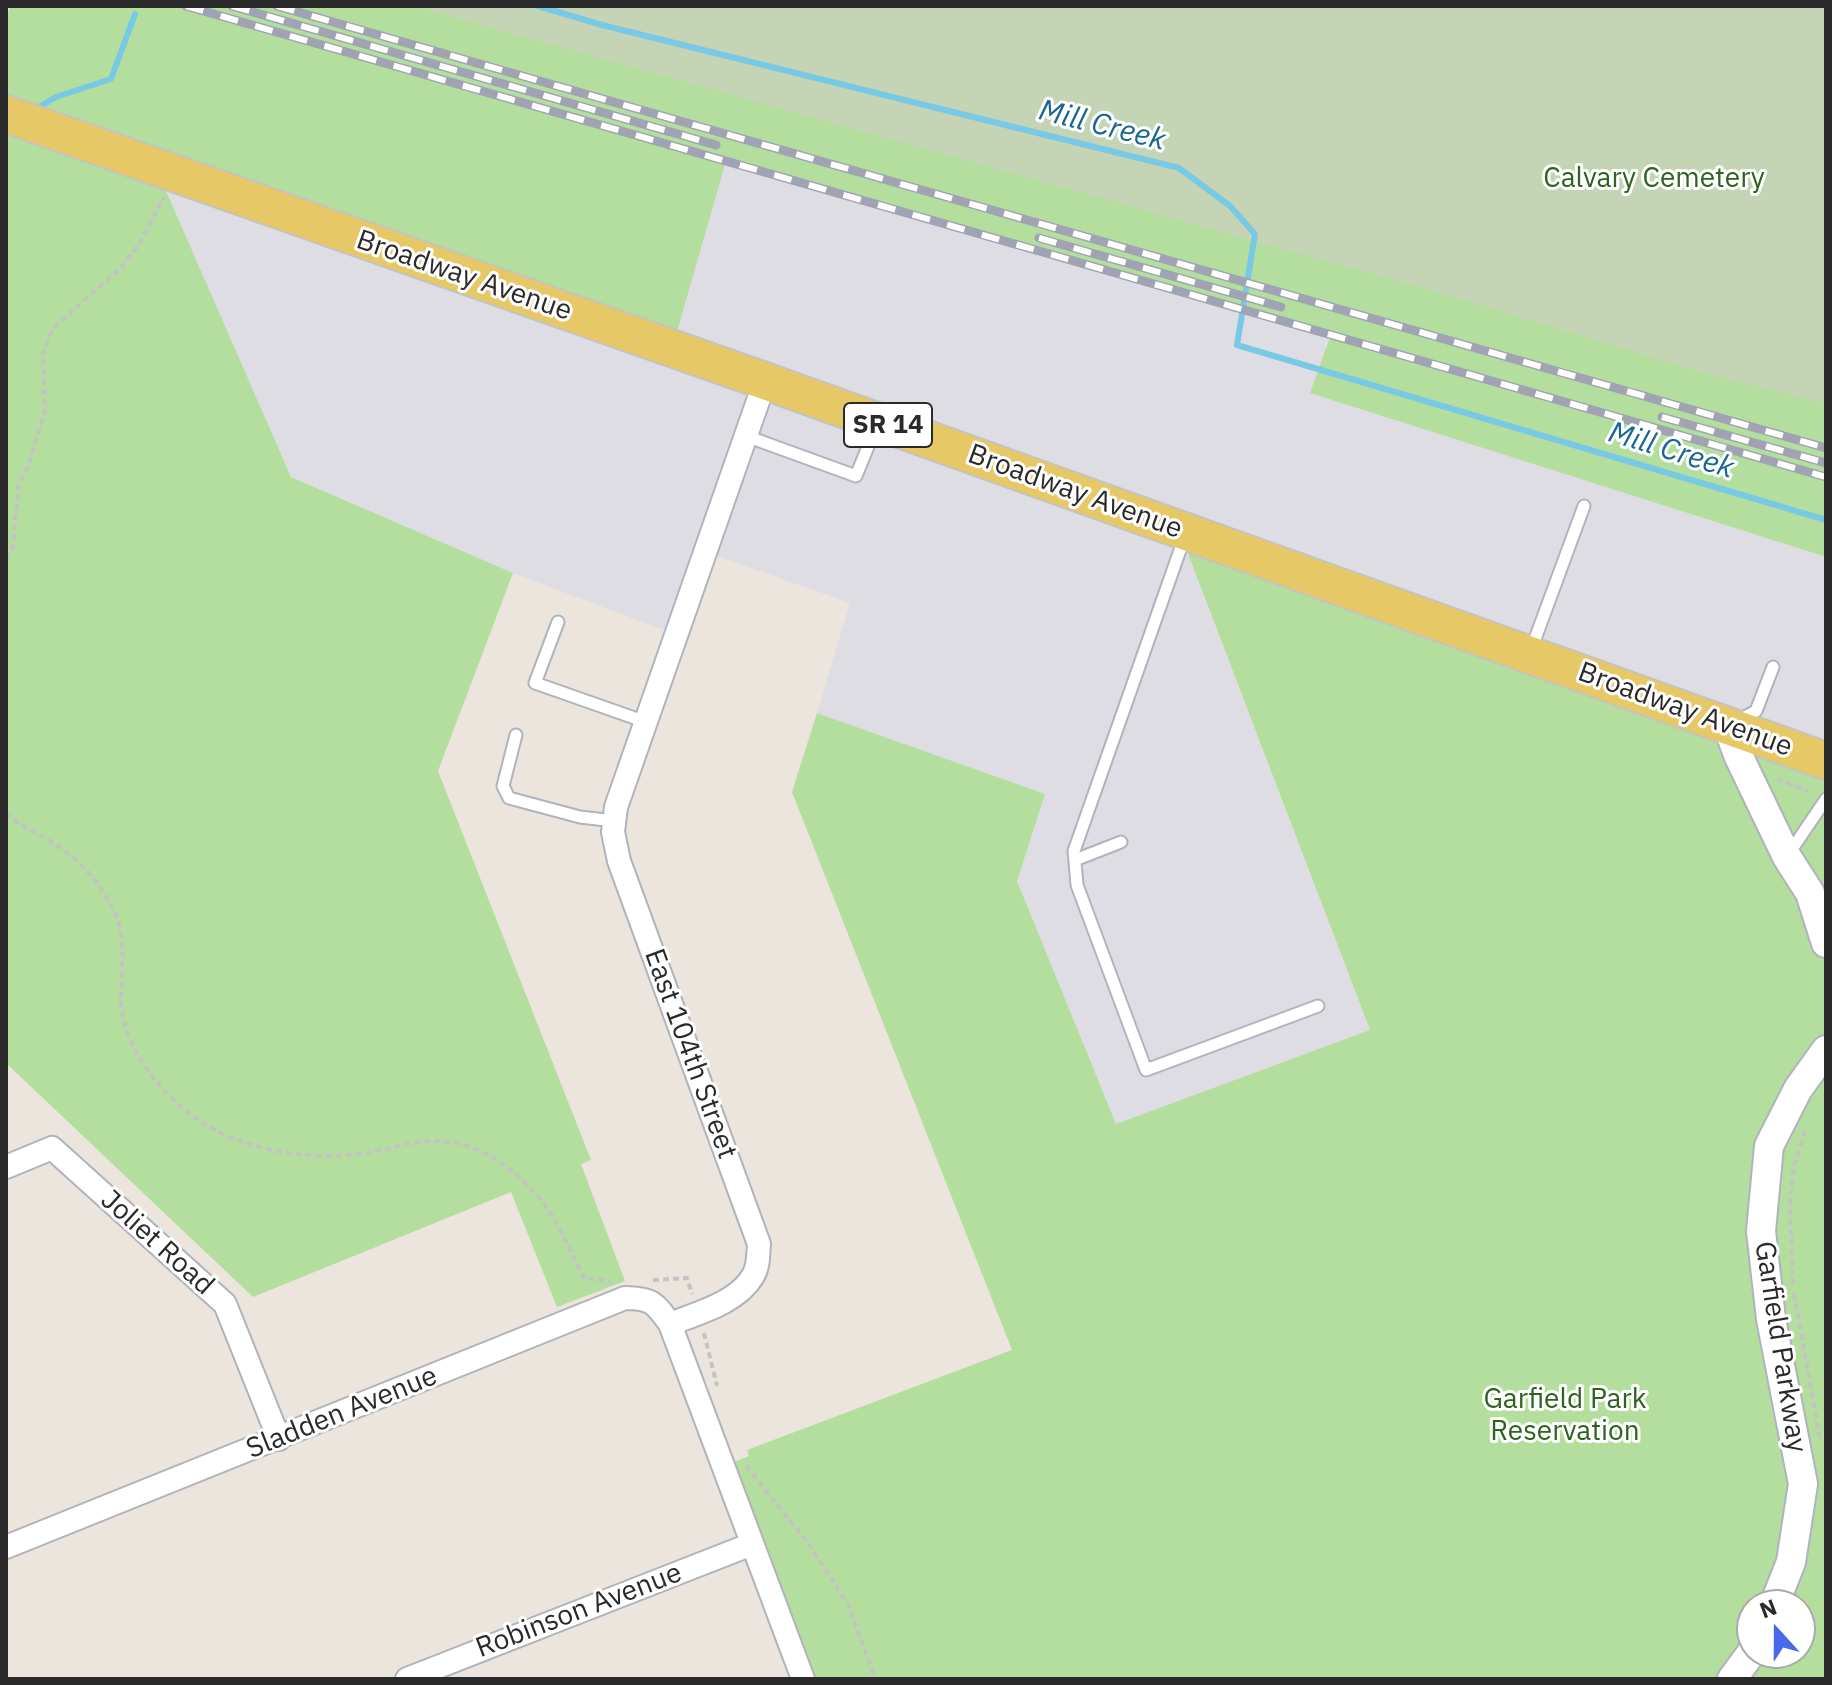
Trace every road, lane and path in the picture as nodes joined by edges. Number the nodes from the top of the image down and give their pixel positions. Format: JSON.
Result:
{"nodes":[{"id":1,"x":6,"y":114,"type":"edge"},
{"id":2,"x":173,"y":173,"type":"junction"},
{"id":3,"x":765,"y":381,"type":"junction"},
{"id":4,"x":878,"y":421,"type":"junction"},
{"id":5,"x":746,"y":436,"type":"junction"},
{"id":6,"x":1584,"y":506,"type":"dead end"},
{"id":7,"x":1187,"y":532,"type":"junction"},
{"id":8,"x":6,"y":558,"type":"edge"},
{"id":9,"x":558,"y":622,"type":"dead end"},
{"id":10,"x":1529,"y":654,"type":"junction"},
{"id":11,"x":1773,"y":667,"type":"dead end"},
{"id":12,"x":646,"y":722,"type":"junction"},
{"id":13,"x":1727,"y":725,"type":"junction"},
{"id":14,"x":516,"y":735,"type":"dead end"},
{"id":15,"x":1769,"y":776,"type":"dead end"},
{"id":16,"x":1817,"y":776,"type":"edge"},
{"id":17,"x":1826,"y":799,"type":"edge"},
{"id":18,"x":6,"y":813,"type":"edge"},
{"id":19,"x":614,"y":821,"type":"junction"},
{"id":20,"x":1121,"y":842,"type":"dead end"},
{"id":21,"x":1787,"y":857,"type":"junction"},
{"id":22,"x":1075,"y":860,"type":"junction"},
{"id":23,"x":1818,"y":900,"type":"edge"},
{"id":24,"x":1826,"y":943,"type":"edge"},
{"id":25,"x":1318,"y":1006,"type":"dead end"},
{"id":26,"x":1826,"y":1052,"type":"edge"},
{"id":27,"x":1807,"y":1125,"type":"dead end"},
{"id":28,"x":6,"y":1167,"type":"edge"},
{"id":29,"x":650,"y":1280,"type":"dead end"},
{"id":30,"x":621,"y":1281,"type":"dead end"},
{"id":31,"x":693,"y":1298,"type":"dead end"},
{"id":32,"x":670,"y":1324,"type":"junction"},
{"id":33,"x":703,"y":1329,"type":"dead end"},
{"id":34,"x":718,"y":1388,"type":"dead end"},
{"id":35,"x":279,"y":1439,"type":"junction"},
{"id":36,"x":1821,"y":1444,"type":"dead end"},
{"id":37,"x":743,"y":1462,"type":"dead end"},
{"id":38,"x":752,"y":1544,"type":"junction"},
{"id":39,"x":6,"y":1547,"type":"edge"},
{"id":40,"x":1780,"y":1589,"type":"edge"},
{"id":41,"x":407,"y":1679,"type":"edge"},
{"id":42,"x":803,"y":1679,"type":"edge"},
{"id":43,"x":875,"y":1679,"type":"edge"}],
"edges":[{"from":1,"to":2,"type":"main road","name":"Broadway Avenue","number":"SR 14"},
{"from":2,"to":3,"type":"main road","name":"Broadway Avenue","number":"SR 14"},
{"from":2,"to":8,"type":"path"},
{"from":3,"to":4,"type":"main road","name":"Broadway Avenue","number":"SR 14"},
{"from":3,"to":5,"type":"street","name":"East 104th Street"},
{"from":4,"to":5,"type":"lane"},
{"from":4,"to":7,"type":"main road","name":"Broadway Avenue","number":"SR 14"},
{"from":5,"to":12,"type":"street","name":"East 104th Street"},
{"from":6,"to":10,"type":"lane"},
{"from":7,"to":10,"type":"main road","name":"Broadway Avenue","number":"SR 14"},
{"from":7,"to":22,"type":"lane"},
{"from":9,"to":12,"type":"lane"},
{"from":10,"to":13,"type":"main road","name":"Broadway Avenue","number":"SR 14"},
{"from":11,"to":13,"type":"lane"},
{"from":12,"to":19,"type":"street","name":"East 104th Street"},
{"from":13,"to":16,"type":"main road","name":"Broadway Avenue","number":"SR 14"},
{"from":13,"to":21,"type":"street"},
{"from":14,"to":19,"type":"lane"},
{"from":15,"to":16,"type":"path"},
{"from":17,"to":21,"type":"lane"},
{"from":18,"to":30,"type":"path"},
{"from":19,"to":32,"type":"street","name":"East 104th Street"},
{"from":20,"to":22,"type":"lane"},
{"from":21,"to":23,"type":"street"},
{"from":22,"to":25,"type":"lane"},
{"from":23,"to":24,"type":"street"},
{"from":26,"to":40,"type":"street","name":"Garfield Parkway"},
{"from":27,"to":36,"type":"path"},
{"from":28,"to":35,"type":"street","name":"Joliet Road"},
{"from":29,"to":31,"type":"path"},
{"from":32,"to":35,"type":"street","name":"Sladden Avenue"},
{"from":32,"to":38,"type":"street"},
{"from":33,"to":34,"type":"path"},
{"from":35,"to":39,"type":"street","name":"Sladden Avenue"},
{"from":37,"to":43,"type":"path"},
{"from":38,"to":41,"type":"street","name":"Robinson Avenue"},
{"from":38,"to":42,"type":"street"}]}
